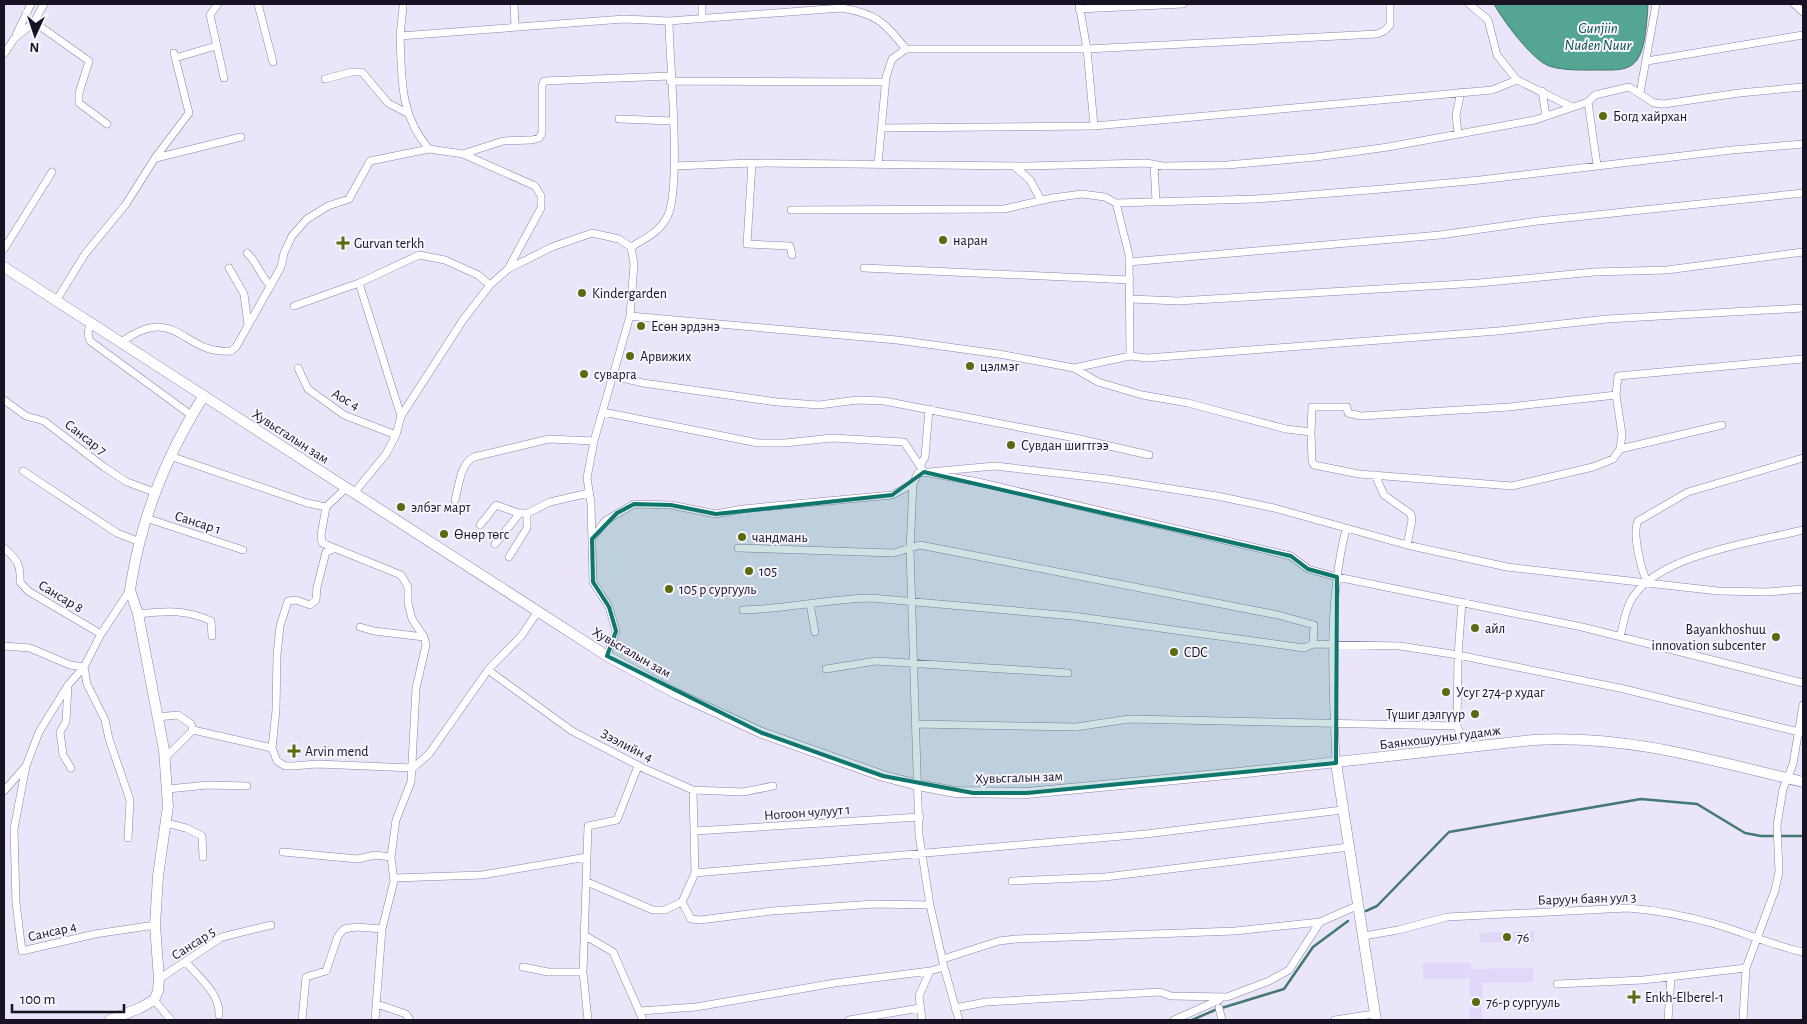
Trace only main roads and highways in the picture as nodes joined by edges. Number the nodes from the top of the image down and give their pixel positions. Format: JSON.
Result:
{"nodes":[{"id":1,"x":4,"y":268,"type":"edge"},
{"id":2,"x":203,"y":397,"type":"junction"},
{"id":3,"x":1336,"y":763,"type":"junction"},
{"id":4,"x":1803,"y":782,"type":"edge"},
{"id":5,"x":1375,"y":1017,"type":"edge"},
{"id":6,"x":110,"y":1020,"type":"edge"}],
"edges":[{"from":1,"to":2,"type":"main road","name":"Хувьсгалын зам"},
{"from":2,"to":3,"type":"main road","name":"Хувьсгалын зам"},
{"from":2,"to":6,"type":"main road"},
{"from":3,"to":4,"type":"main road","name":"Баянхошууны гудамж"},
{"from":3,"to":5,"type":"main road"}]}
